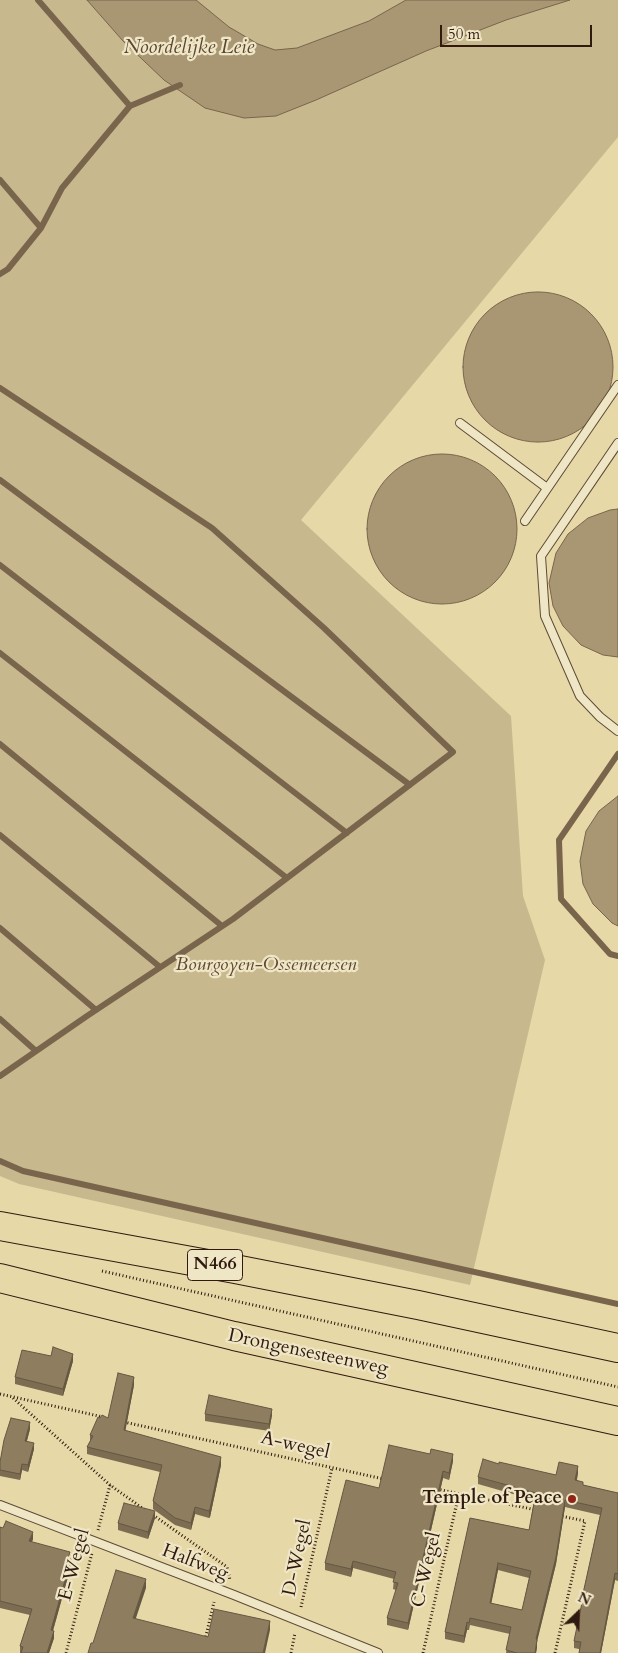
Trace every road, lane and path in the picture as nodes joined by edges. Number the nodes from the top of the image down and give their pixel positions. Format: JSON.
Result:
{"nodes":[{"id":1,"x":618,"y":385,"type":"edge"},
{"id":2,"x":460,"y":423,"type":"dead end"},
{"id":3,"x":618,"y":443,"type":"edge"},
{"id":4,"x":547,"y":488,"type":"junction"},
{"id":5,"x":525,"y":521,"type":"dead end"},
{"id":6,"x":618,"y":731,"type":"edge"},
{"id":7,"x":4,"y":1225,"type":"edge"},
{"id":8,"x":98,"y":1270,"type":"dead end"},
{"id":9,"x":0,"y":1278,"type":"edge"},
{"id":10,"x":618,"y":1348,"type":"edge"},
{"id":11,"x":618,"y":1387,"type":"edge"},
{"id":12,"x":0,"y":1394,"type":"edge"},
{"id":13,"x":11,"y":1396,"type":"junction"},
{"id":14,"x":108,"y":1418,"type":"edge"},
{"id":15,"x":118,"y":1420,"type":"edge"},
{"id":16,"x":618,"y":1421,"type":"edge"},
{"id":17,"x":332,"y":1468,"type":"junction"},
{"id":18,"x":390,"y":1480,"type":"edge"},
{"id":19,"x":110,"y":1485,"type":"junction"},
{"id":20,"x":430,"y":1488,"type":"edge"},
{"id":21,"x":459,"y":1493,"type":"junction"},
{"id":22,"x":0,"y":1505,"type":"edge"},
{"id":23,"x":536,"y":1510,"type":"edge"},
{"id":24,"x":556,"y":1515,"type":"edge"},
{"id":25,"x":95,"y":1542,"type":"junction"},
{"id":26,"x":216,"y":1589,"type":"junction"},
{"id":27,"x":234,"y":1595,"type":"junction"},
{"id":28,"x":298,"y":1621,"type":"junction"},
{"id":29,"x":204,"y":1644,"type":"edge"},
{"id":30,"x":66,"y":1653,"type":"edge"},
{"id":31,"x":291,"y":1653,"type":"edge"},
{"id":32,"x":378,"y":1653,"type":"edge"},
{"id":33,"x":423,"y":1653,"type":"edge"},
{"id":34,"x":555,"y":1653,"type":"edge"}],
"edges":[{"from":1,"to":4,"type":"lane"},
{"from":2,"to":4,"type":"lane"},
{"from":3,"to":6,"type":"lane"},
{"from":4,"to":5,"type":"lane"},
{"from":7,"to":10,"type":"highway","number":"N466"},
{"from":8,"to":11,"type":"path"},
{"from":9,"to":16,"type":"highway","name":"Drongensesteenweg"},
{"from":12,"to":13,"type":"path"},
{"from":13,"to":14,"type":"path"},
{"from":13,"to":19,"type":"path"},
{"from":15,"to":17,"type":"path","name":"A-wegel"},
{"from":17,"to":18,"type":"path","name":"A-wegel"},
{"from":17,"to":28,"type":"path","name":"D-Wegel"},
{"from":19,"to":25,"type":"path","name":"E-Wegel"},
{"from":19,"to":27,"type":"path"},
{"from":20,"to":21,"type":"path"},
{"from":21,"to":23,"type":"path"},
{"from":21,"to":33,"type":"path","name":"C-Wegel"},
{"from":22,"to":25,"type":"lane","name":"Halfweg"},
{"from":24,"to":34,"type":"path"},
{"from":25,"to":26,"type":"lane","name":"Halfweg"},
{"from":25,"to":30,"type":"path","name":"E-Wegel"},
{"from":26,"to":27,"type":"lane","name":"Halfweg"},
{"from":26,"to":29,"type":"path"},
{"from":27,"to":28,"type":"lane","name":"Halfweg"},
{"from":28,"to":31,"type":"path","name":"D-Wegel"},
{"from":28,"to":32,"type":"lane","name":"Halfweg"}]}
